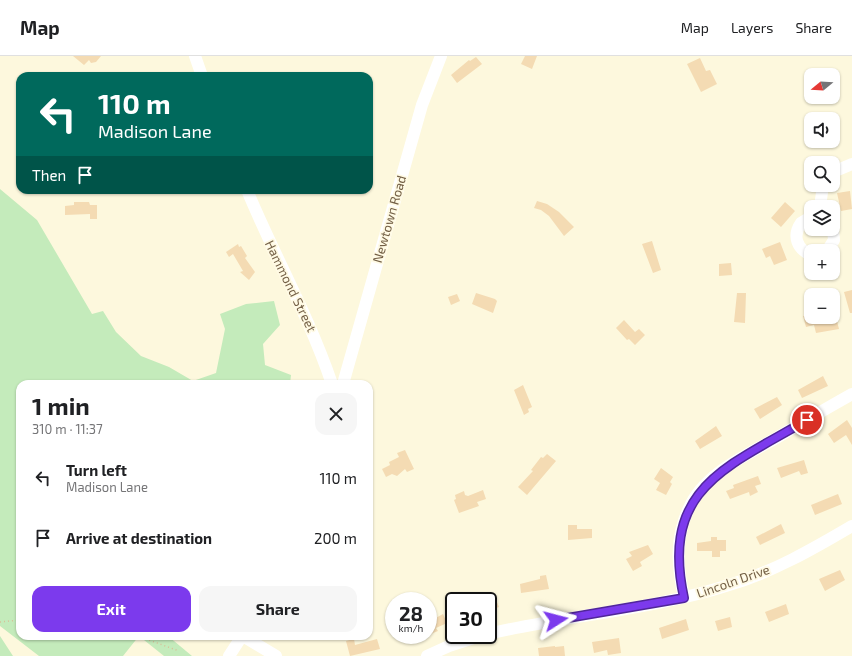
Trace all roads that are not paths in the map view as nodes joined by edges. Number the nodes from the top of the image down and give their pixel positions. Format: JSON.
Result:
{"nodes":[{"id":1,"x":196,"y":56,"type":"edge"},
{"id":2,"x":441,"y":56,"type":"edge"},
{"id":3,"x":201,"y":72,"type":"edge"},
{"id":4,"x":852,"y":164,"type":"edge"},
{"id":5,"x":840,"y":169,"type":"edge"},
{"id":6,"x":249,"y":194,"type":"edge"},
{"id":7,"x":804,"y":222,"type":"edge"},
{"id":8,"x":804,"y":250,"type":"edge"},
{"id":9,"x":330,"y":380,"type":"edge"},
{"id":10,"x":344,"y":380,"type":"edge"},
{"id":11,"x":852,"y":394,"type":"edge"},
{"id":12,"x":852,"y":526,"type":"edge"},
{"id":13,"x":684,"y":598,"type":"junction"},
{"id":14,"x":497,"y":632,"type":"edge"},
{"id":15,"x":240,"y":640,"type":"edge"},
{"id":16,"x":250,"y":640,"type":"edge"},
{"id":17,"x":455,"y":644,"type":"edge"},
{"id":18,"x":229,"y":656,"type":"edge"},
{"id":19,"x":276,"y":656,"type":"edge"},
{"id":20,"x":427,"y":656,"type":"edge"}],
"edges":[{"from":1,"to":3,"type":"street"},
{"from":2,"to":10,"type":"street","name":"Newtown Road"},
{"from":4,"to":5,"type":"street"},
{"from":6,"to":9,"type":"street","name":"Hammond Street"},
{"from":7,"to":8,"type":"street"},
{"from":11,"to":13,"type":"street"},
{"from":12,"to":13,"type":"street","name":"Lincoln Drive"},
{"from":13,"to":14,"type":"street","name":"Lincoln Drive"},
{"from":15,"to":18,"type":"street"},
{"from":16,"to":19,"type":"street"},
{"from":17,"to":20,"type":"street"}]}
